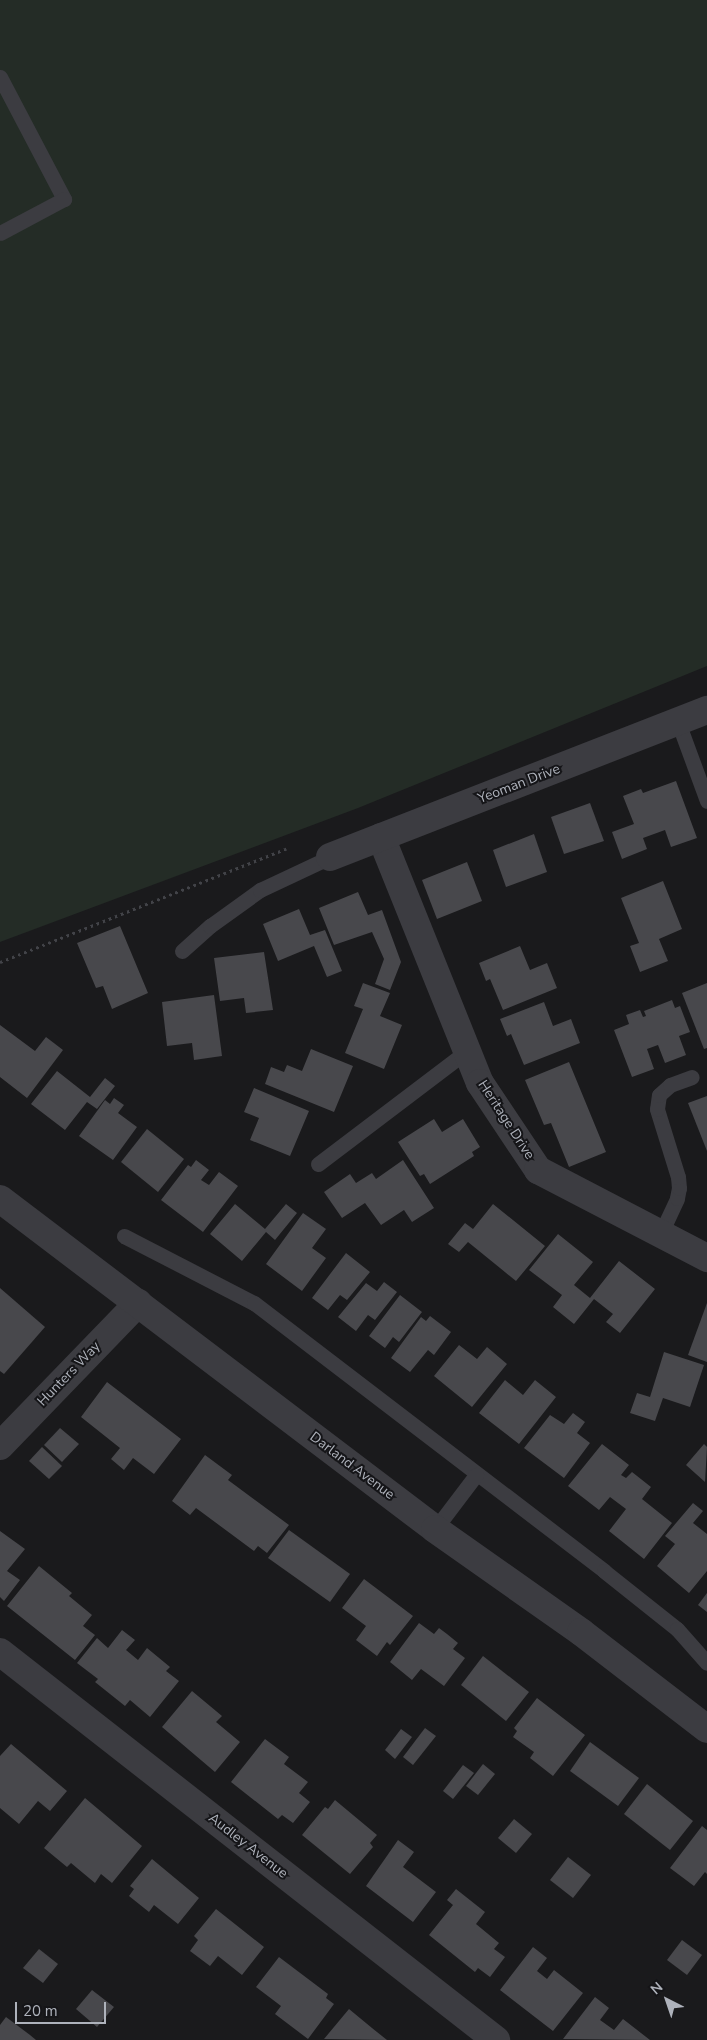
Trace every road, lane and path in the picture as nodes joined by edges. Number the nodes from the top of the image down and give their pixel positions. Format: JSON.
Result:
{"nodes":[{"id":1,"x":0,"y":77,"type":"edge"},
{"id":2,"x":0,"y":234,"type":"edge"},
{"id":3,"x":707,"y":710,"type":"edge"},
{"id":4,"x":678,"y":722,"type":"junction"},
{"id":5,"x":707,"y":801,"type":"edge"},
{"id":6,"x":381,"y":838,"type":"junction"},
{"id":7,"x":293,"y":847,"type":"dead end"},
{"id":8,"x":330,"y":858,"type":"joint"},
{"id":9,"x":182,"y":951,"type":"dead end"},
{"id":10,"x":0,"y":962,"type":"edge"},
{"id":11,"x":467,"y":1051,"type":"junction"},
{"id":12,"x":692,"y":1077,"type":"dead end"},
{"id":13,"x":318,"y":1164,"type":"dead end"},
{"id":14,"x":0,"y":1199,"type":"edge"},
{"id":15,"x":661,"y":1233,"type":"junction"},
{"id":16,"x":124,"y":1236,"type":"dead end"},
{"id":17,"x":707,"y":1258,"type":"edge"},
{"id":18,"x":138,"y":1303,"type":"junction"},
{"id":19,"x":0,"y":1446,"type":"edge"},
{"id":20,"x":476,"y":1475,"type":"junction"},
{"id":21,"x":435,"y":1529,"type":"junction"},
{"id":22,"x":0,"y":1652,"type":"edge"},
{"id":23,"x":707,"y":1663,"type":"edge"},
{"id":24,"x":707,"y":1729,"type":"edge"},
{"id":25,"x":496,"y":2040,"type":"edge"}],
"edges":[{"from":1,"to":2,"type":"lane"},
{"from":3,"to":4,"type":"street","name":"Yeoman Drive"},
{"from":4,"to":5,"type":"lane"},
{"from":4,"to":6,"type":"street","name":"Yeoman Drive"},
{"from":6,"to":8,"type":"street","name":"Yeoman Drive"},
{"from":6,"to":11,"type":"street","name":"Heritage Drive"},
{"from":7,"to":10,"type":"path"},
{"from":8,"to":9,"type":"lane"},
{"from":11,"to":13,"type":"lane"},
{"from":11,"to":15,"type":"street","name":"Heritage Drive"},
{"from":12,"to":15,"type":"lane"},
{"from":14,"to":18,"type":"street","name":"Darland Avenue"},
{"from":15,"to":17,"type":"street","name":"Heritage Drive"},
{"from":16,"to":20,"type":"lane"},
{"from":18,"to":19,"type":"street","name":"Hunters Way"},
{"from":18,"to":21,"type":"street","name":"Darland Avenue"},
{"from":20,"to":21,"type":"lane"},
{"from":20,"to":23,"type":"lane"},
{"from":21,"to":24,"type":"street","name":"Darland Avenue"},
{"from":22,"to":25,"type":"street","name":"Audley Avenue"}]}
